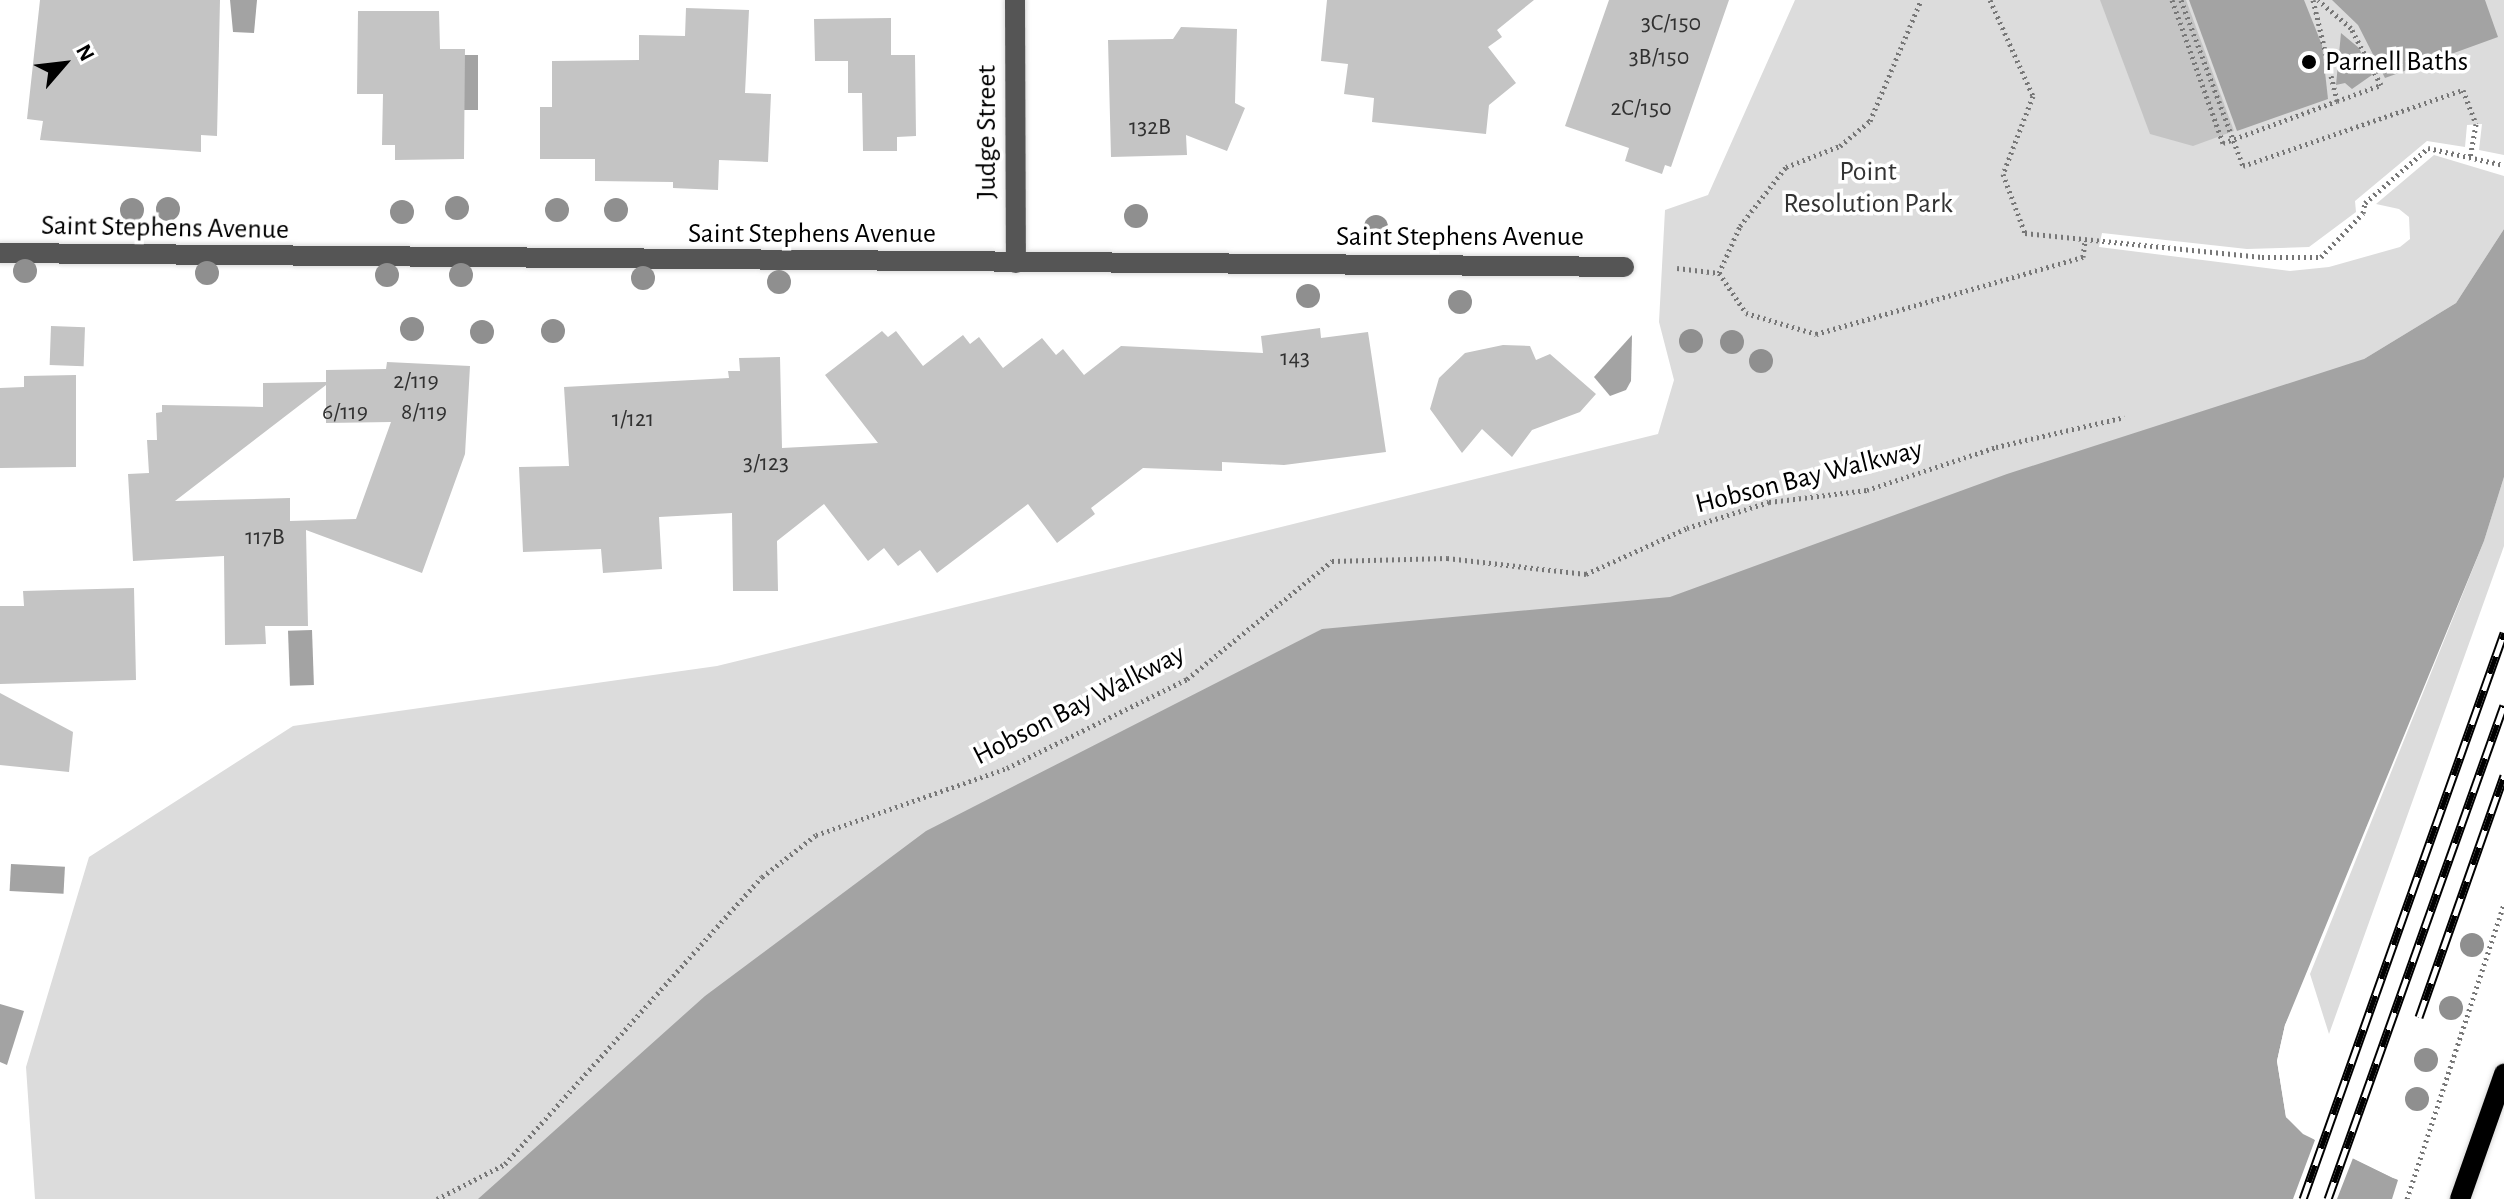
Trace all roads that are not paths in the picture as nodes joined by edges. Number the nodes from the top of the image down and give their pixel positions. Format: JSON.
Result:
{"nodes":[{"id":1,"x":1015,"y":0,"type":"edge"},
{"id":2,"x":0,"y":253,"type":"edge"},
{"id":3,"x":1016,"y":263,"type":"junction"},
{"id":4,"x":1624,"y":267,"type":"dead end"},
{"id":5,"x":2504,"y":1074,"type":"edge"},
{"id":6,"x":2460,"y":1199,"type":"edge"}],
"edges":[{"from":1,"to":3,"type":"street","name":"Judge Street"},
{"from":2,"to":3,"type":"street","name":"Saint Stephens Avenue"},
{"from":3,"to":4,"type":"street","name":"Saint Stephens Avenue"},
{"from":5,"to":6,"type":"main road"}]}
